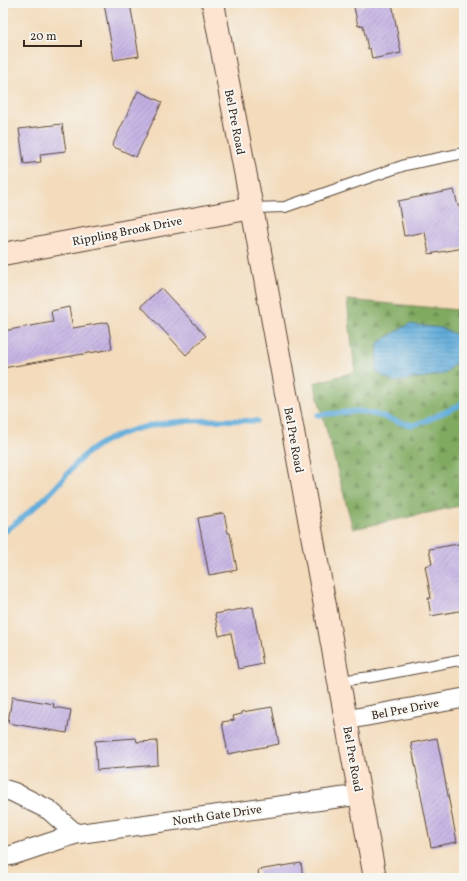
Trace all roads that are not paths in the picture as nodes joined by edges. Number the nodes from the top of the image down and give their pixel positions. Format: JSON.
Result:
{"nodes":[{"id":1,"x":213,"y":3,"type":"edge"},
{"id":2,"x":464,"y":153,"type":"edge"},
{"id":3,"x":252,"y":208,"type":"junction"},
{"id":4,"x":3,"y":254,"type":"edge"},
{"id":5,"x":464,"y":659,"type":"edge"},
{"id":6,"x":338,"y":681,"type":"junction"},
{"id":7,"x":464,"y":698,"type":"edge"},
{"id":8,"x":346,"y":720,"type":"junction"},
{"id":9,"x":3,"y":789,"type":"edge"},
{"id":10,"x":359,"y":795,"type":"junction"},
{"id":11,"x":76,"y":834,"type":"junction"},
{"id":12,"x":3,"y":857,"type":"edge"},
{"id":13,"x":374,"y":878,"type":"edge"}],
"edges":[{"from":1,"to":3,"type":"main road","name":"Bel Pre Road"},
{"from":2,"to":3,"type":"lane"},
{"from":3,"to":4,"type":"main road","name":"Rippling Brook Drive"},
{"from":3,"to":6,"type":"main road","name":"Bel Pre Road"},
{"from":5,"to":6,"type":"lane"},
{"from":6,"to":8,"type":"main road","name":"Bel Pre Road"},
{"from":7,"to":8,"type":"street","name":"Bel Pre Drive"},
{"from":8,"to":10,"type":"main road","name":"Bel Pre Road"},
{"from":9,"to":11,"type":"street"},
{"from":10,"to":11,"type":"street","name":"North Gate Drive"},
{"from":10,"to":13,"type":"main road","name":"Bel Pre Road"},
{"from":11,"to":12,"type":"street","name":"North Gate Drive"}]}
